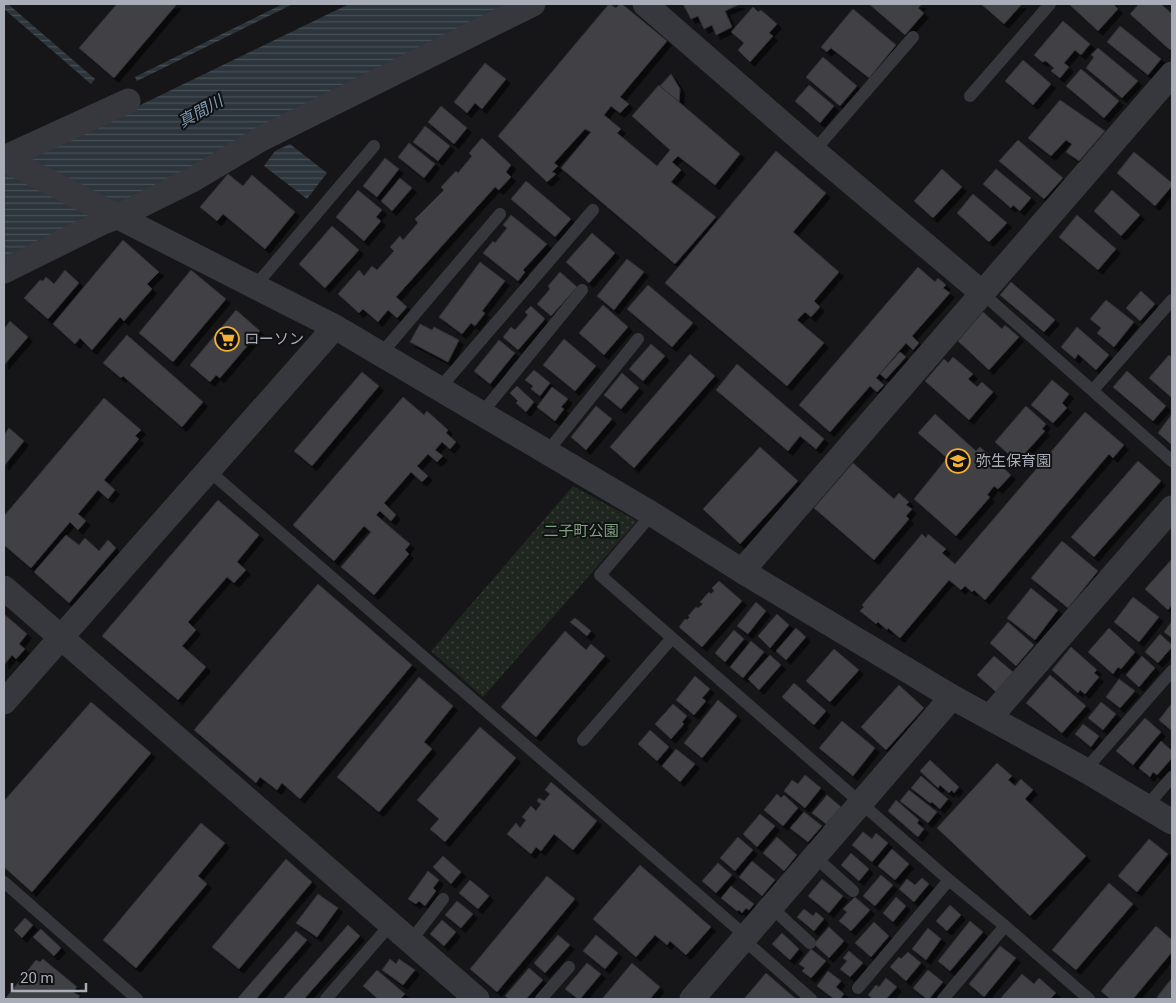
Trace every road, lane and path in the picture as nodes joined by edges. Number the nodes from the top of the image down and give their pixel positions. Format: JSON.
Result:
{"nodes":[{"id":1,"x":533,"y":4,"type":"edge"},
{"id":2,"x":645,"y":4,"type":"edge"},
{"id":3,"x":1050,"y":4,"type":"edge"},
{"id":4,"x":913,"y":36,"type":"dead end"},
{"id":5,"x":1172,"y":74,"type":"edge"},
{"id":6,"x":970,"y":96,"type":"dead end"},
{"id":7,"x":128,"y":101,"type":"dead end"},
{"id":8,"x":374,"y":146,"type":"dead end"},
{"id":9,"x":814,"y":151,"type":"junction"},
{"id":10,"x":7,"y":160,"type":"edge"},
{"id":11,"x":593,"y":210,"type":"dead end"},
{"id":12,"x":114,"y":214,"type":"junction"},
{"id":13,"x":500,"y":214,"type":"dead end"},
{"id":14,"x":4,"y":271,"type":"edge"},
{"id":15,"x":255,"y":286,"type":"junction"},
{"id":16,"x":582,"y":290,"type":"dead end"},
{"id":17,"x":982,"y":292,"type":"junction"},
{"id":18,"x":1172,"y":300,"type":"edge"},
{"id":19,"x":335,"y":327,"type":"junction"},
{"id":20,"x":638,"y":339,"type":"dead end"},
{"id":21,"x":381,"y":354,"type":"junction"},
{"id":22,"x":439,"y":389,"type":"junction"},
{"id":23,"x":1093,"y":390,"type":"junction"},
{"id":24,"x":481,"y":414,"type":"junction"},
{"id":25,"x":547,"y":452,"type":"junction"},
{"id":26,"x":1172,"y":461,"type":"edge"},
{"id":27,"x":208,"y":470,"type":"junction"},
{"id":28,"x":1172,"y":508,"type":"edge"},
{"id":29,"x":652,"y":514,"type":"junction"},
{"id":30,"x":742,"y":571,"type":"junction"},
{"id":31,"x":4,"y":588,"type":"edge"},
{"id":32,"x":60,"y":637,"type":"junction"},
{"id":33,"x":672,"y":638,"type":"junction"},
{"id":34,"x":1172,"y":671,"type":"edge"},
{"id":35,"x":952,"y":697,"type":"junction"},
{"id":36,"x":4,"y":702,"type":"edge"},
{"id":37,"x":990,"y":717,"type":"junction"},
{"id":38,"x":582,"y":740,"type":"dead end"},
{"id":39,"x":1085,"y":770,"type":"junction"},
{"id":40,"x":1172,"y":777,"type":"edge"},
{"id":41,"x":862,"y":803,"type":"junction"},
{"id":42,"x":1146,"y":806,"type":"junction"},
{"id":43,"x":1172,"y":822,"type":"edge"},
{"id":44,"x":815,"y":857,"type":"junction"},
{"id":45,"x":949,"y":880,"type":"junction"},
{"id":46,"x":4,"y":882,"type":"edge"},
{"id":47,"x":853,"y":891,"type":"dead end"},
{"id":48,"x":443,"y":899,"type":"dead end"},
{"id":49,"x":772,"y":908,"type":"junction"},
{"id":50,"x":390,"y":924,"type":"junction"},
{"id":51,"x":1005,"y":926,"type":"junction"},
{"id":52,"x":745,"y":938,"type":"junction"},
{"id":53,"x":410,"y":942,"type":"junction"},
{"id":54,"x":810,"y":942,"type":"dead end"},
{"id":55,"x":569,"y":967,"type":"dead end"},
{"id":56,"x":858,"y":988,"type":"dead end"},
{"id":57,"x":137,"y":999,"type":"edge"},
{"id":58,"x":326,"y":999,"type":"edge"},
{"id":59,"x":477,"y":999,"type":"edge"},
{"id":60,"x":541,"y":999,"type":"edge"},
{"id":61,"x":692,"y":999,"type":"edge"},
{"id":62,"x":812,"y":999,"type":"edge"},
{"id":63,"x":943,"y":999,"type":"edge"},
{"id":64,"x":1089,"y":999,"type":"edge"}],
"edges":[{"from":1,"to":12,"type":"street"},
{"from":2,"to":9,"type":"street"},
{"from":3,"to":6,"type":"lane"},
{"from":4,"to":9,"type":"lane"},
{"from":5,"to":17,"type":"street"},
{"from":7,"to":10,"type":"street"},
{"from":8,"to":15,"type":"lane"},
{"from":9,"to":17,"type":"street"},
{"from":10,"to":12,"type":"street"},
{"from":11,"to":22,"type":"lane"},
{"from":12,"to":14,"type":"street"},
{"from":12,"to":15,"type":"street"},
{"from":13,"to":21,"type":"lane"},
{"from":15,"to":19,"type":"street"},
{"from":16,"to":24,"type":"lane"},
{"from":17,"to":23,"type":"lane"},
{"from":17,"to":30,"type":"street"},
{"from":18,"to":23,"type":"lane"},
{"from":19,"to":21,"type":"street"},
{"from":19,"to":27,"type":"street"},
{"from":20,"to":25,"type":"lane"},
{"from":21,"to":22,"type":"street"},
{"from":22,"to":24,"type":"street"},
{"from":23,"to":26,"type":"lane"},
{"from":24,"to":25,"type":"street"},
{"from":25,"to":29,"type":"street"},
{"from":27,"to":32,"type":"street"},
{"from":27,"to":52,"type":"lane"},
{"from":28,"to":37,"type":"street"},
{"from":29,"to":30,"type":"street"},
{"from":29,"to":33,"type":"lane"},
{"from":30,"to":35,"type":"street"},
{"from":31,"to":32,"type":"street"},
{"from":32,"to":36,"type":"street"},
{"from":32,"to":50,"type":"street"},
{"from":33,"to":38,"type":"lane"},
{"from":33,"to":41,"type":"lane"},
{"from":34,"to":39,"type":"lane"},
{"from":35,"to":37,"type":"street"},
{"from":35,"to":41,"type":"street"},
{"from":37,"to":39,"type":"street"},
{"from":39,"to":42,"type":"street"},
{"from":40,"to":42,"type":"lane"},
{"from":41,"to":44,"type":"street"},
{"from":41,"to":45,"type":"lane"},
{"from":42,"to":43,"type":"street"},
{"from":44,"to":47,"type":"lane"},
{"from":44,"to":49,"type":"street"},
{"from":45,"to":51,"type":"lane"},
{"from":45,"to":56,"type":"lane"},
{"from":46,"to":57,"type":"lane"},
{"from":48,"to":53,"type":"lane"},
{"from":49,"to":52,"type":"street"},
{"from":49,"to":54,"type":"lane"},
{"from":50,"to":53,"type":"street"},
{"from":50,"to":58,"type":"lane"},
{"from":51,"to":63,"type":"lane"},
{"from":51,"to":64,"type":"lane"},
{"from":52,"to":61,"type":"street"},
{"from":52,"to":62,"type":"lane"},
{"from":53,"to":59,"type":"street"},
{"from":55,"to":60,"type":"lane"}]}
